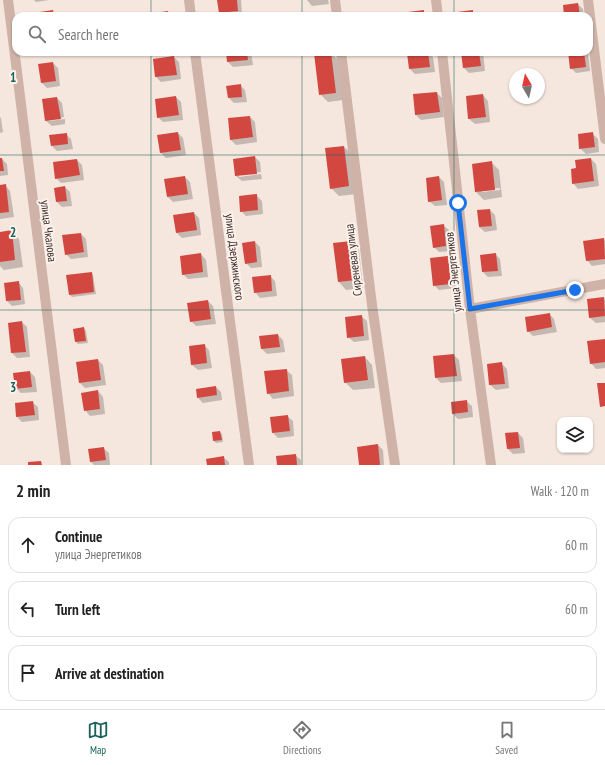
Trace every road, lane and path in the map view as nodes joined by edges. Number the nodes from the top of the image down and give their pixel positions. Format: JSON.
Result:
{"nodes":[{"id":1,"x":8,"y":0,"type":"edge"},
{"id":2,"x":189,"y":0,"type":"edge"},
{"id":3,"x":335,"y":0,"type":"edge"},
{"id":4,"x":436,"y":0,"type":"edge"},
{"id":5,"x":588,"y":0,"type":"edge"},
{"id":6,"x":190,"y":12,"type":"edge"},
{"id":7,"x":336,"y":12,"type":"edge"},
{"id":8,"x":438,"y":12,"type":"edge"},
{"id":9,"x":589,"y":12,"type":"edge"},
{"id":10,"x":12,"y":32,"type":"edge"},
{"id":11,"x":593,"y":41,"type":"edge"},
{"id":12,"x":15,"y":56,"type":"edge"},
{"id":13,"x":196,"y":56,"type":"edge"},
{"id":14,"x":342,"y":56,"type":"edge"},
{"id":15,"x":442,"y":56,"type":"edge"},
{"id":16,"x":605,"y":138,"type":"edge"},
{"id":17,"x":605,"y":284,"type":"edge"},
{"id":18,"x":470,"y":309,"type":"junction"},
{"id":19,"x":66,"y":465,"type":"edge"},
{"id":20,"x":249,"y":465,"type":"edge"},
{"id":21,"x":395,"y":465,"type":"edge"},
{"id":22,"x":491,"y":465,"type":"edge"}],
"edges":[{"from":1,"to":10,"type":"street","name":"улица Чкалова"},
{"from":2,"to":6,"type":"street"},
{"from":3,"to":7,"type":"street"},
{"from":4,"to":8,"type":"street"},
{"from":5,"to":9,"type":"street"},
{"from":11,"to":16,"type":"street"},
{"from":12,"to":19,"type":"street","name":"улица Чкалова"},
{"from":13,"to":20,"type":"street","name":"улица Дзержинского"},
{"from":14,"to":21,"type":"street","name":"Сиреневая улица"},
{"from":15,"to":18,"type":"street","name":"улица Энергетиков"},
{"from":17,"to":18,"type":"street"},
{"from":18,"to":22,"type":"street","name":"улица Энергетиков"}]}
